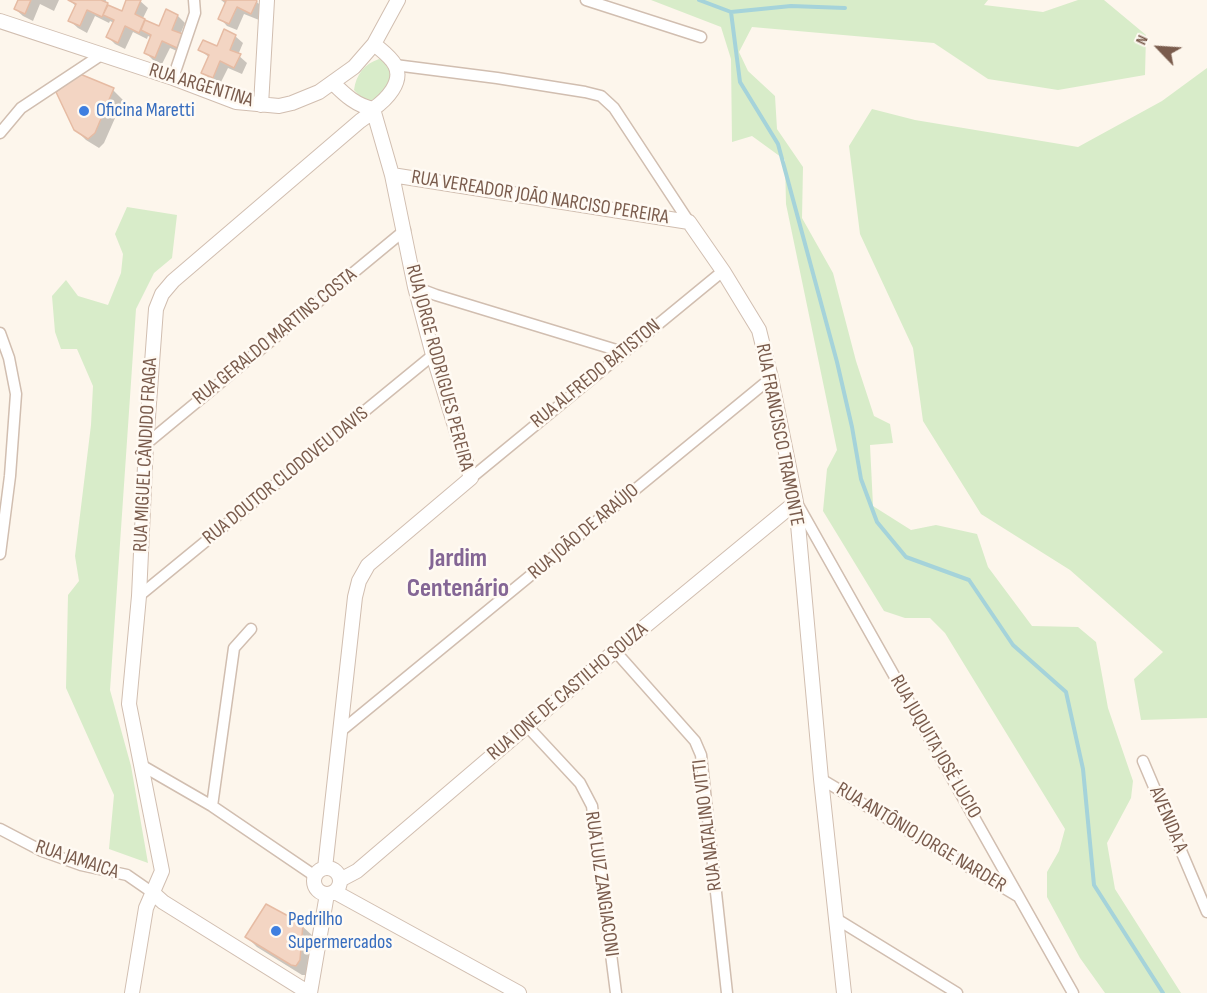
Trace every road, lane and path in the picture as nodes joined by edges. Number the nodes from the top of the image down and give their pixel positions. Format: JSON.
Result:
{"nodes":[{"id":1,"x":194,"y":0,"type":"edge"},
{"id":2,"x":267,"y":0,"type":"edge"},
{"id":3,"x":398,"y":0,"type":"edge"},
{"id":4,"x":586,"y":0,"type":"edge"},
{"id":5,"x":0,"y":21,"type":"edge"},
{"id":6,"x":701,"y":37,"type":"dead end"},
{"id":7,"x":374,"y":44,"type":"junction"},
{"id":8,"x":101,"y":55,"type":"junction"},
{"id":9,"x":395,"y":65,"type":"junction"},
{"id":10,"x":173,"y":78,"type":"junction"},
{"id":11,"x":333,"y":84,"type":"junction"},
{"id":12,"x":261,"y":105,"type":"junction"},
{"id":13,"x":374,"y":110,"type":"junction"},
{"id":14,"x":0,"y":133,"type":"edge"},
{"id":15,"x":392,"y":175,"type":"junction"},
{"id":16,"x":689,"y":222,"type":"junction"},
{"id":17,"x":405,"y":230,"type":"junction"},
{"id":18,"x":723,"y":271,"type":"junction"},
{"id":19,"x":416,"y":287,"type":"junction"},
{"id":20,"x":0,"y":333,"type":"edge"},
{"id":21,"x":622,"y":352,"type":"junction"},
{"id":22,"x":433,"y":355,"type":"junction"},
{"id":23,"x":771,"y":378,"type":"junction"},
{"id":24,"x":146,"y":444,"type":"junction"},
{"id":25,"x":0,"y":463,"type":"edge"},
{"id":26,"x":10,"y":476,"type":"junction"},
{"id":27,"x":471,"y":477,"type":"junction"},
{"id":28,"x":796,"y":502,"type":"junction"},
{"id":29,"x":0,"y":554,"type":"edge"},
{"id":30,"x":139,"y":596,"type":"junction"},
{"id":31,"x":251,"y":629,"type":"dead end"},
{"id":32,"x":615,"y":651,"type":"junction"},
{"id":33,"x":527,"y":726,"type":"junction"},
{"id":34,"x":342,"y":731,"type":"junction"},
{"id":35,"x":1143,"y":761,"type":"dead end"},
{"id":36,"x":141,"y":765,"type":"junction"},
{"id":37,"x":822,"y":779,"type":"junction"},
{"id":38,"x":212,"y":806,"type":"junction"},
{"id":39,"x":0,"y":829,"type":"edge"},
{"id":40,"x":320,"y":872,"type":"junction"},
{"id":41,"x":334,"y":889,"type":"junction"},
{"id":42,"x":153,"y":893,"type":"junction"},
{"id":43,"x":1021,"y":898,"type":"junction"},
{"id":44,"x":1207,"y":912,"type":"edge"},
{"id":45,"x":835,"y":918,"type":"junction"},
{"id":46,"x":293,"y":988,"type":"edge"},
{"id":47,"x":132,"y":993,"type":"edge"},
{"id":48,"x":310,"y":993,"type":"edge"},
{"id":49,"x":519,"y":993,"type":"edge"},
{"id":50,"x":616,"y":993,"type":"edge"},
{"id":51,"x":728,"y":993,"type":"edge"},
{"id":52,"x":844,"y":993,"type":"edge"},
{"id":53,"x":957,"y":993,"type":"edge"},
{"id":54,"x":1073,"y":993,"type":"edge"}],
"edges":[{"from":1,"to":10,"type":"street"},
{"from":2,"to":12,"type":"street"},
{"from":3,"to":7,"type":"street","name":"RUA ARGENTINA"},
{"from":4,"to":6,"type":"street"},
{"from":5,"to":8,"type":"street","name":"RUA ARGENTINA"},
{"from":7,"to":9,"type":"street"},
{"from":7,"to":11,"type":"street","name":"RUA ARGENTINA"},
{"from":8,"to":10,"type":"street","name":"RUA ARGENTINA"},
{"from":8,"to":14,"type":"street"},
{"from":9,"to":13,"type":"street"},
{"from":9,"to":16,"type":"street","name":"RUA FRANCISCO TRAMONTE"},
{"from":10,"to":12,"type":"street","name":"RUA ARGENTINA"},
{"from":11,"to":12,"type":"street","name":"RUA ARGENTINA"},
{"from":11,"to":13,"type":"street"},
{"from":13,"to":15,"type":"street","name":"RUA JORGE RODRIGUES PEREIRA"},
{"from":13,"to":24,"type":"street","name":"RUA MIGUEL CÂNDIDO FRAGA"},
{"from":15,"to":16,"type":"street","name":"RUA VEREADOR JOÃO NARCISO PEREIRA"},
{"from":15,"to":17,"type":"street","name":"RUA JORGE RODRIGUES PEREIRA"},
{"from":16,"to":18,"type":"street","name":"RUA FRANCISCO TRAMONTE"},
{"from":17,"to":19,"type":"street","name":"RUA JORGE RODRIGUES PEREIRA"},
{"from":17,"to":24,"type":"street","name":"RUA GERALDO MARTINS COSTA"},
{"from":18,"to":21,"type":"street","name":"RUA ALFREDO BATISTON"},
{"from":18,"to":23,"type":"street","name":"RUA FRANCISCO TRAMONTE"},
{"from":19,"to":21,"type":"street"},
{"from":19,"to":22,"type":"street","name":"RUA JORGE RODRIGUES PEREIRA"},
{"from":20,"to":26,"type":"street"},
{"from":21,"to":27,"type":"street","name":"RUA ALFREDO BATISTON"},
{"from":22,"to":27,"type":"street","name":"RUA JORGE RODRIGUES PEREIRA"},
{"from":22,"to":30,"type":"street","name":"RUA DOUTOR CLODOVEU DAVIS"},
{"from":23,"to":28,"type":"street","name":"RUA FRANCISCO TRAMONTE"},
{"from":23,"to":34,"type":"street","name":"RUA JOÃO DE ARAÚJO"},
{"from":24,"to":30,"type":"street","name":"RUA MIGUEL CÂNDIDO FRAGA"},
{"from":25,"to":26,"type":"street"},
{"from":26,"to":29,"type":"street"},
{"from":27,"to":34,"type":"street","name":"RUA JORGE RODRIGUES PEREIRA"},
{"from":28,"to":32,"type":"street","name":"RUA IONE DE CASTILHO SOUZA"},
{"from":28,"to":37,"type":"street","name":"RUA FRANCISCO TRAMONTE"},
{"from":28,"to":43,"type":"street","name":"RUA JUQUITA JOSÉ LUCIO"},
{"from":30,"to":36,"type":"street","name":"RUA MIGUEL CÂNDIDO FRAGA"},
{"from":31,"to":38,"type":"street"},
{"from":32,"to":33,"type":"street","name":"RUA IONE DE CASTILHO SOUZA"},
{"from":32,"to":51,"type":"street","name":"RUA NATALINO VITTI"},
{"from":33,"to":41,"type":"street","name":"RUA IONE DE CASTILHO SOUZA"},
{"from":33,"to":50,"type":"street","name":"RUA LUIZ ZANGIACONI"},
{"from":34,"to":40,"type":"street","name":"RUA JORGE RODRIGUES PEREIRA"},
{"from":35,"to":44,"type":"street","name":"AVENIDA A"},
{"from":36,"to":38,"type":"street"},
{"from":36,"to":42,"type":"street","name":"RUA MIGUEL CÂNDIDO FRAGA"},
{"from":37,"to":43,"type":"street","name":"RUA ANTÔNIO JORGE NARDER"},
{"from":37,"to":45,"type":"street","name":"RUA FRANCISCO TRAMONTE"},
{"from":38,"to":40,"type":"street"},
{"from":39,"to":42,"type":"street","name":"RUA JAMAICA"},
{"from":40,"to":41,"type":"street"},
{"from":40,"to":41,"type":"street"},
{"from":41,"to":48,"type":"street"},
{"from":41,"to":49,"type":"street"},
{"from":42,"to":46,"type":"street"},
{"from":42,"to":47,"type":"street","name":"RUA MIGUEL CÂNDIDO FRAGA"},
{"from":43,"to":54,"type":"street","name":"RUA JUQUITA JOSÉ LUCIO"},
{"from":45,"to":52,"type":"street","name":"RUA FRANCISCO TRAMONTE"},
{"from":45,"to":53,"type":"street"},
{"from":46,"to":48,"type":"street"}]}
